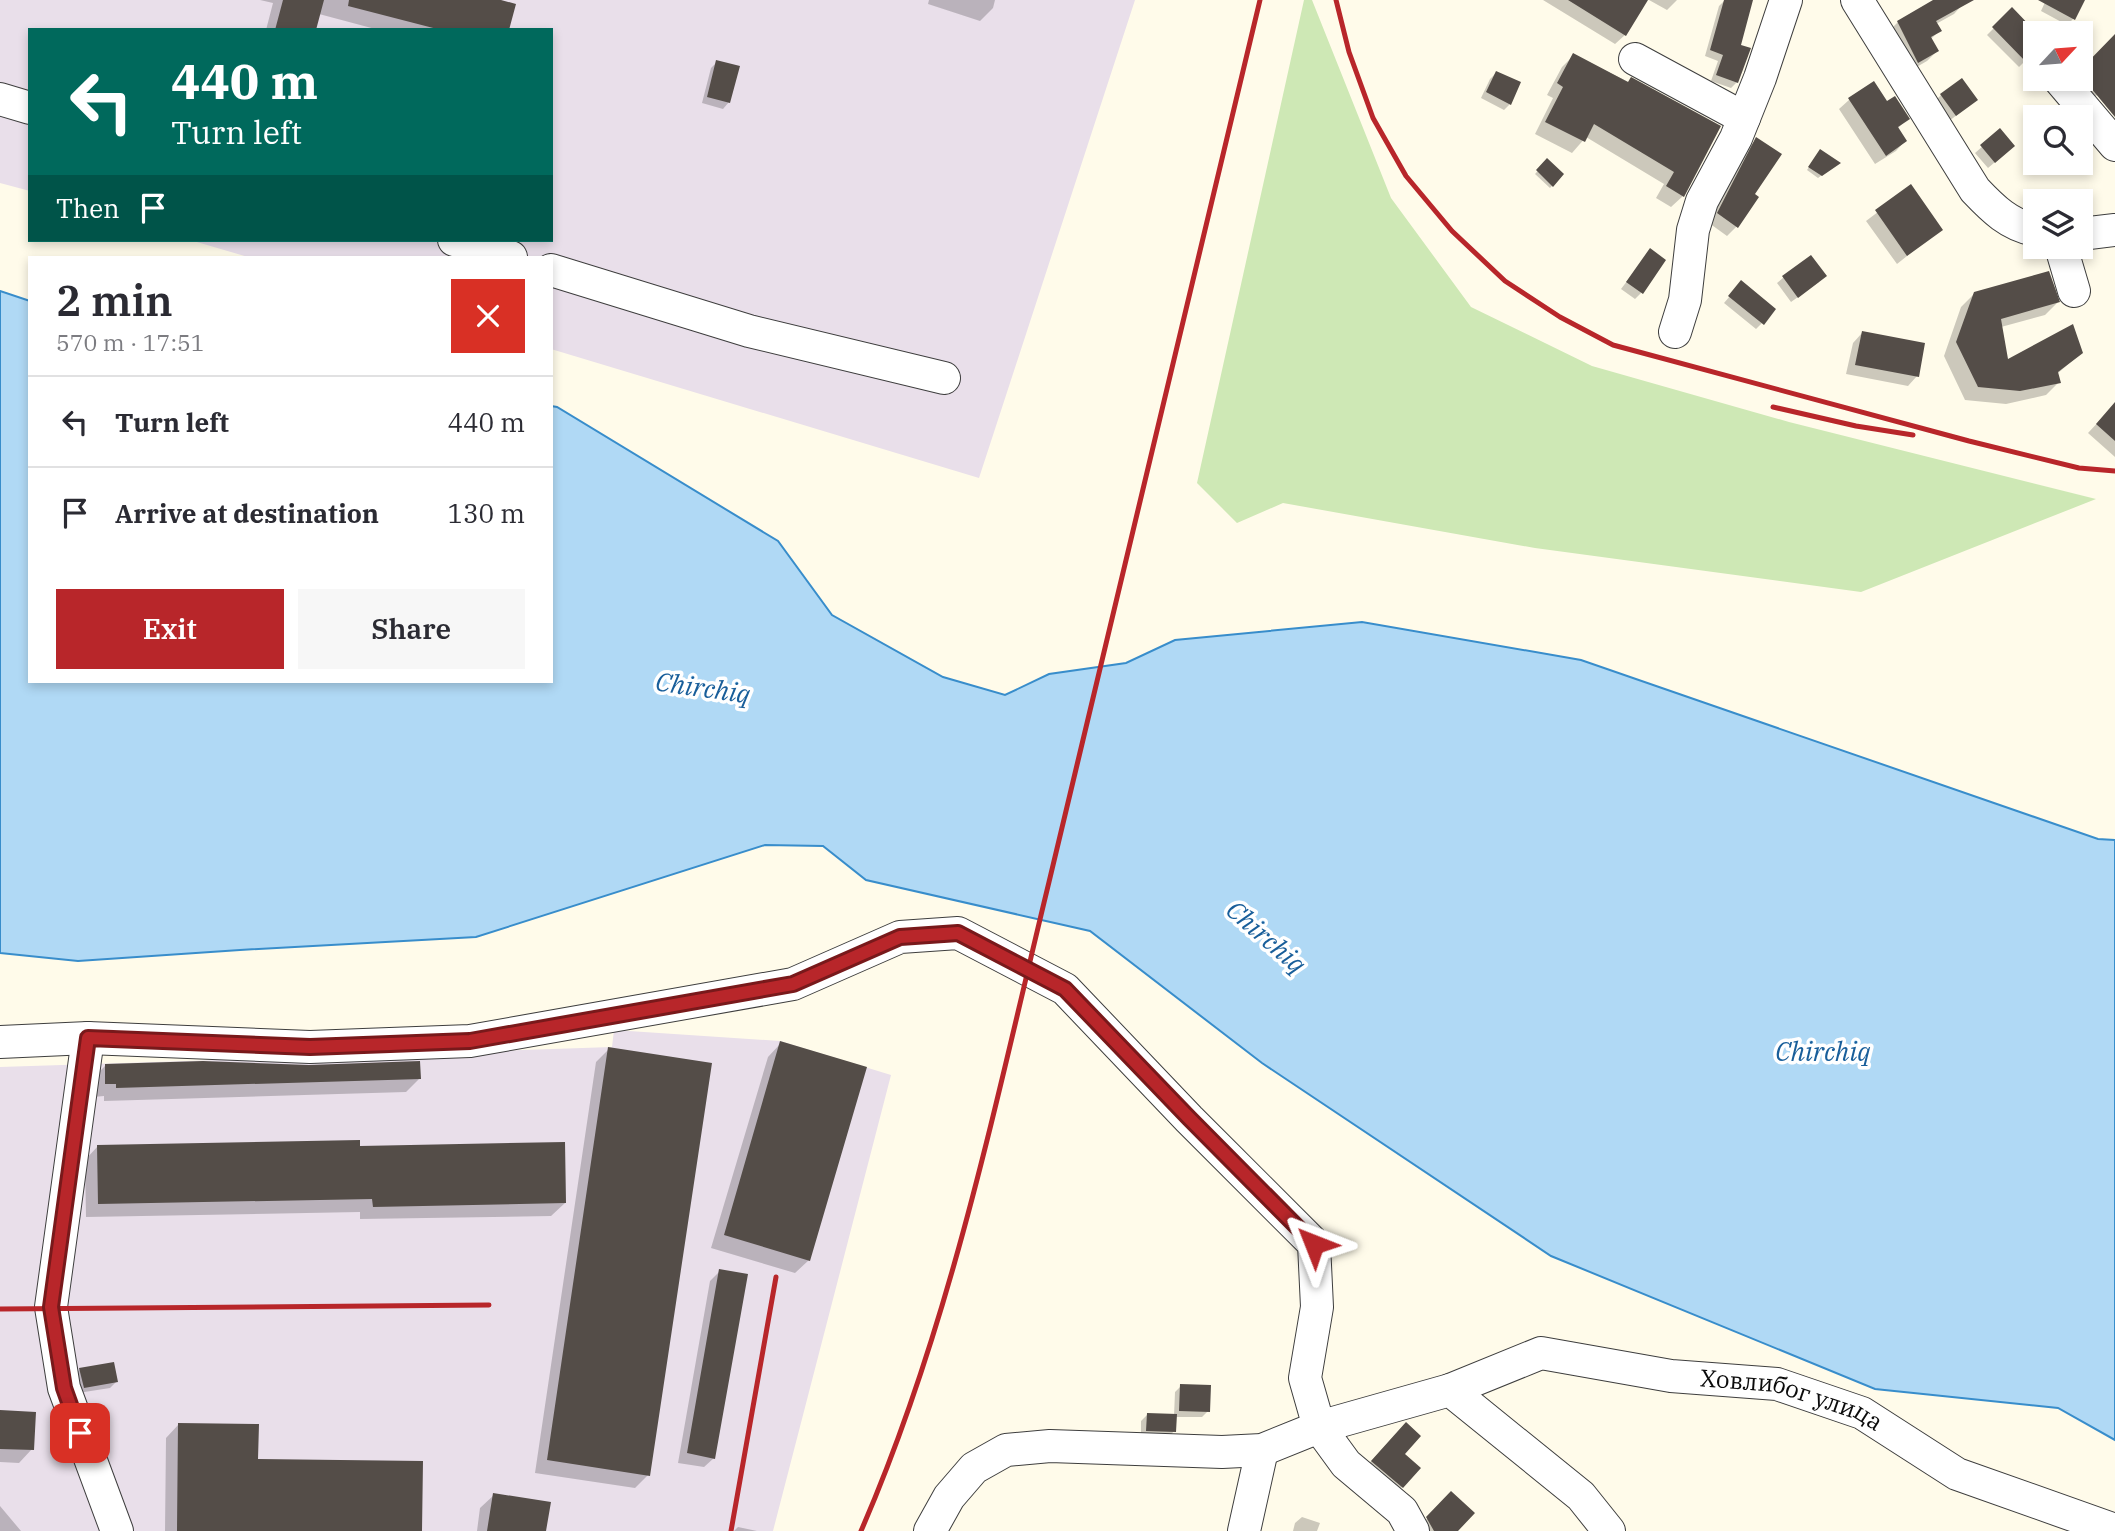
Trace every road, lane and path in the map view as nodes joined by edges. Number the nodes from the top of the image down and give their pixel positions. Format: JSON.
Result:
{"nodes":[{"id":1,"x":1786,"y":0,"type":"edge"},
{"id":2,"x":1857,"y":0,"type":"edge"},
{"id":3,"x":1635,"y":59,"type":"dead end"},
{"id":4,"x":2069,"y":91,"type":"edge"},
{"id":5,"x":0,"y":99,"type":"edge"},
{"id":6,"x":28,"y":107,"type":"edge"},
{"id":7,"x":1744,"y":118,"type":"junction"},
{"id":8,"x":2115,"y":145,"type":"edge"},
{"id":9,"x":2023,"y":228,"type":"edge"},
{"id":10,"x":2115,"y":230,"type":"edge"},
{"id":11,"x":2093,"y":233,"type":"edge"},
{"id":12,"x":461,"y":242,"type":"edge"},
{"id":13,"x":508,"y":256,"type":"edge"},
{"id":14,"x":2065,"y":259,"type":"edge"},
{"id":15,"x":553,"y":271,"type":"edge"},
{"id":16,"x":2074,"y":291,"type":"dead end"},
{"id":17,"x":1675,"y":332,"type":"dead end"},
{"id":18,"x":944,"y":378,"type":"dead end"},
{"id":19,"x":88,"y":1038,"type":"junction"},
{"id":20,"x":0,"y":1042,"type":"edge"},
{"id":21,"x":1450,"y":1390,"type":"junction"},
{"id":22,"x":1319,"y":1427,"type":"junction"},
{"id":23,"x":1262,"y":1450,"type":"junction"},
{"id":24,"x":2115,"y":1530,"type":"edge"},
{"id":25,"x":117,"y":1531,"type":"edge"},
{"id":26,"x":930,"y":1531,"type":"edge"},
{"id":27,"x":1244,"y":1531,"type":"edge"},
{"id":28,"x":1413,"y":1531,"type":"edge"},
{"id":29,"x":1609,"y":1531,"type":"edge"}],
"edges":[{"from":1,"to":7,"type":"street"},
{"from":2,"to":9,"type":"street"},
{"from":3,"to":7,"type":"street"},
{"from":4,"to":8,"type":"street"},
{"from":5,"to":6,"type":"street"},
{"from":7,"to":17,"type":"street"},
{"from":10,"to":11,"type":"street"},
{"from":12,"to":13,"type":"street"},
{"from":14,"to":16,"type":"street"},
{"from":15,"to":18,"type":"street"},
{"from":19,"to":20,"type":"street"},
{"from":19,"to":22,"type":"street"},
{"from":19,"to":25,"type":"street"},
{"from":21,"to":22,"type":"street","name":"Ховлибог улица"},
{"from":21,"to":24,"type":"street","name":"Ховлибог улица"},
{"from":21,"to":29,"type":"street"},
{"from":22,"to":23,"type":"street","name":"Ховлибог улица"},
{"from":22,"to":28,"type":"street"},
{"from":23,"to":26,"type":"street","name":"Ховлибог улица"},
{"from":23,"to":27,"type":"street"}]}
